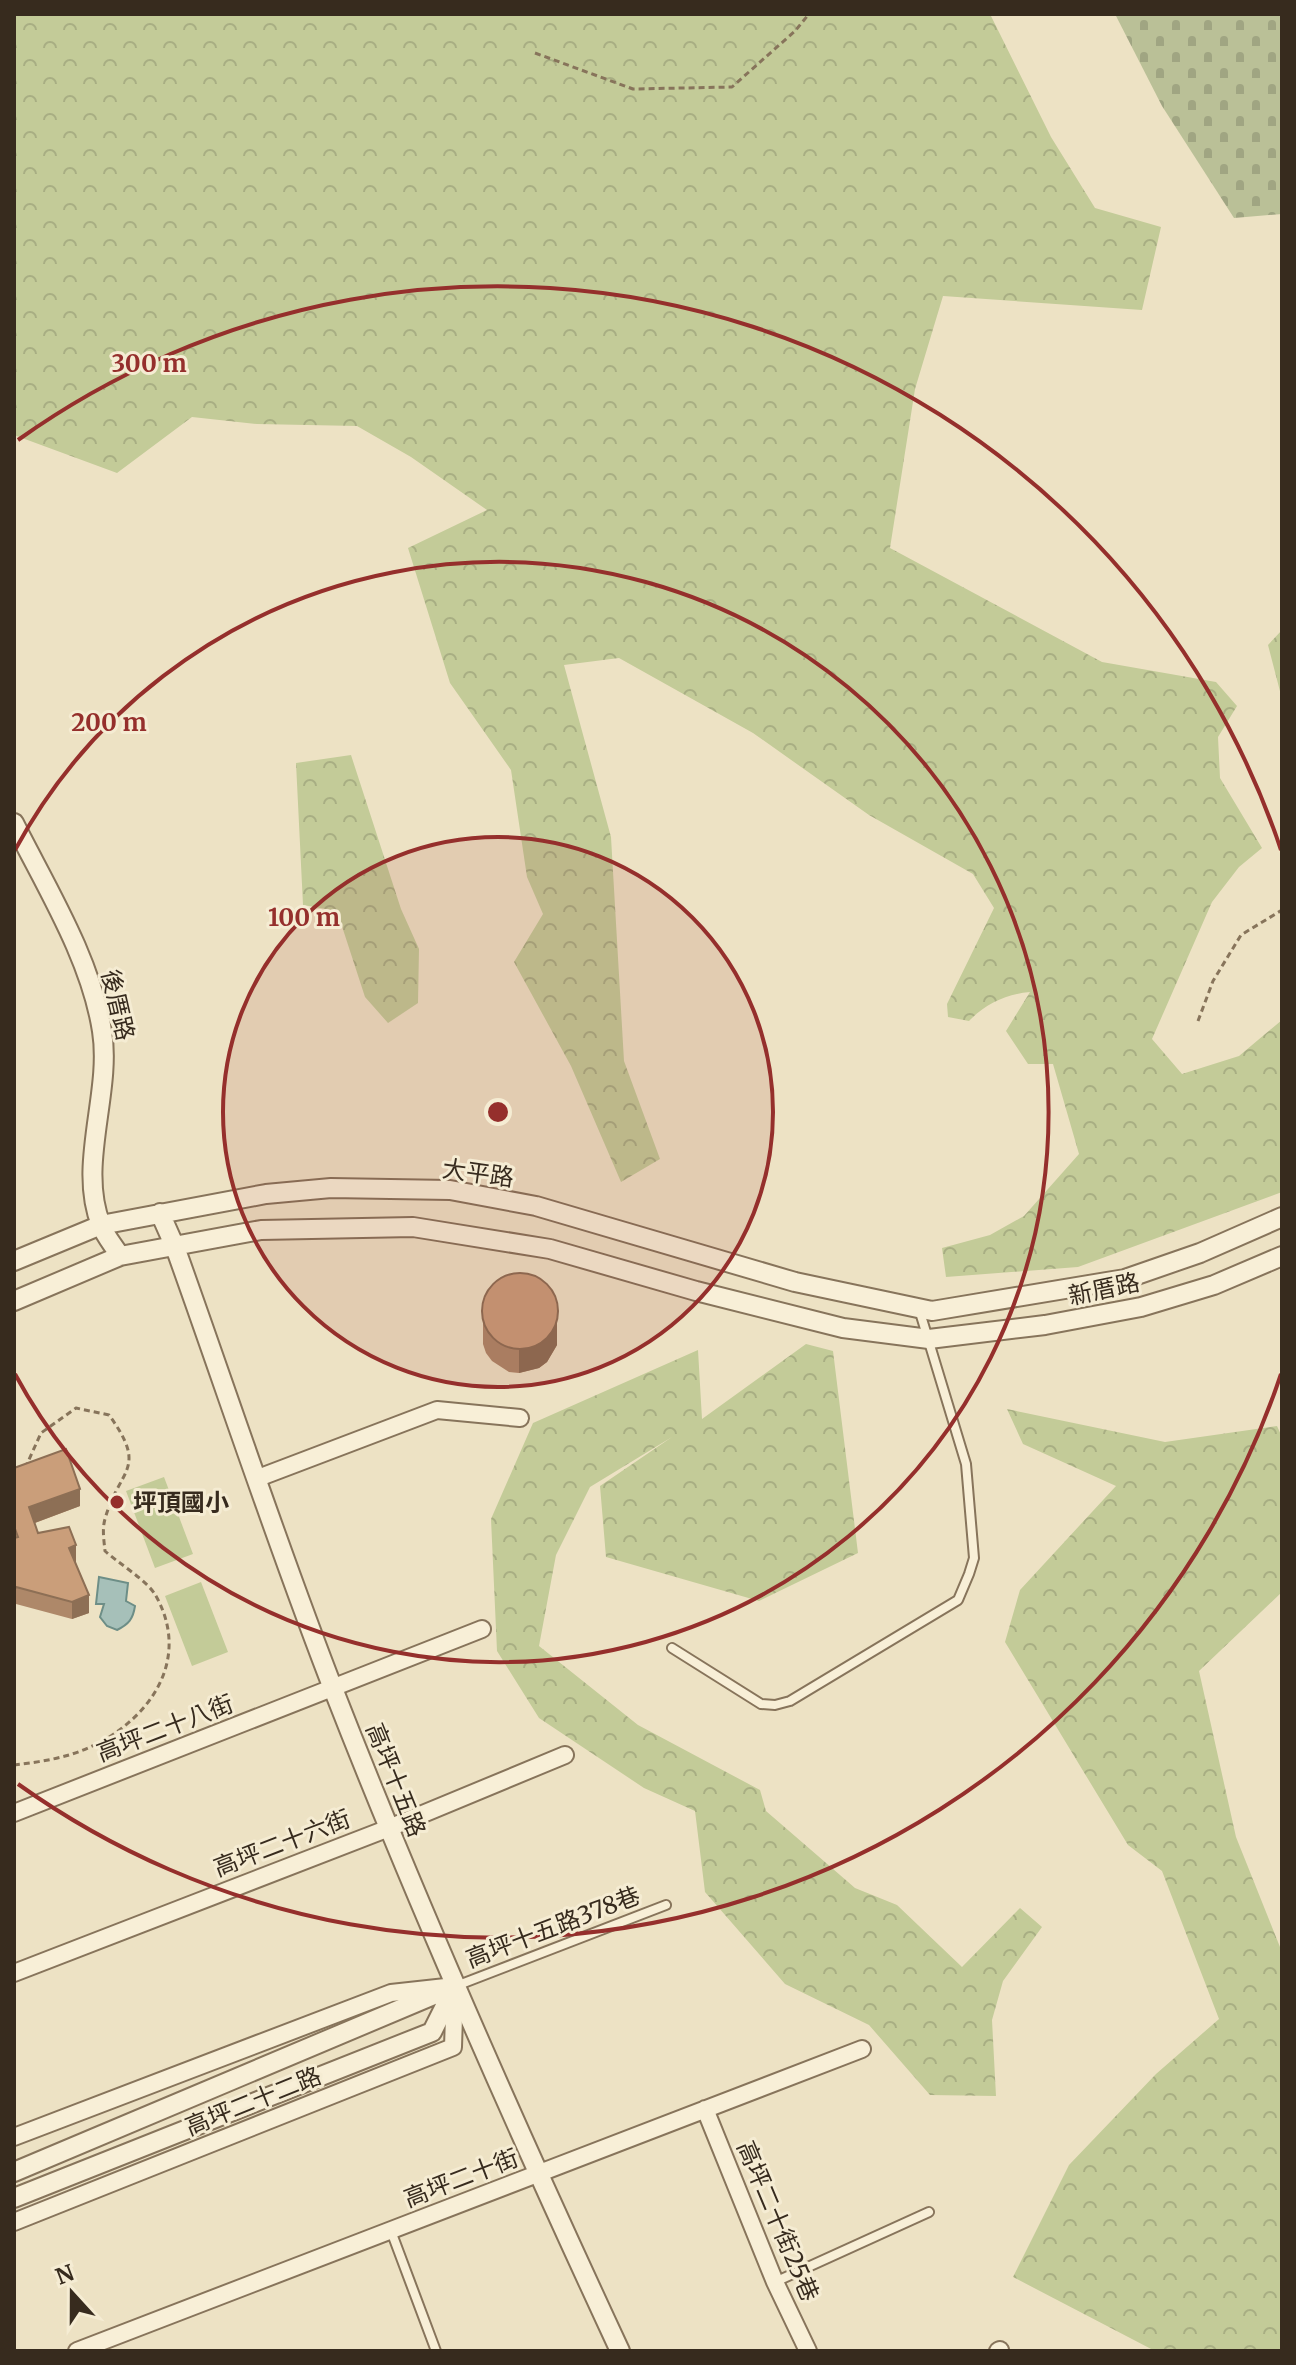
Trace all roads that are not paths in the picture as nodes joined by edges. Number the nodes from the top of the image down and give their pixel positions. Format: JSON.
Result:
{"nodes":[{"id":1,"x":14,"y":823,"type":"edge"},
{"id":2,"x":160,"y":1213,"type":"junction"},
{"id":3,"x":1282,"y":1217,"type":"edge"},
{"id":4,"x":101,"y":1225,"type":"junction"},
{"id":5,"x":175,"y":1247,"type":"junction"},
{"id":6,"x":120,"y":1256,"type":"junction"},
{"id":7,"x":1282,"y":1256,"type":"edge"},
{"id":8,"x":14,"y":1261,"type":"edge"},
{"id":9,"x":14,"y":1301,"type":"edge"},
{"id":10,"x":926,"y":1310,"type":"junction"},
{"id":11,"x":929,"y":1339,"type":"junction"},
{"id":12,"x":520,"y":1418,"type":"dead end"},
{"id":13,"x":258,"y":1478,"type":"junction"},
{"id":14,"x":482,"y":1629,"type":"dead end"},
{"id":15,"x":672,"y":1648,"type":"dead end"},
{"id":16,"x":333,"y":1688,"type":"junction"},
{"id":17,"x":565,"y":1755,"type":"dead end"},
{"id":18,"x":14,"y":1813,"type":"edge"},
{"id":19,"x":389,"y":1828,"type":"junction"},
{"id":20,"x":666,"y":1905,"type":"dead end"},
{"id":21,"x":14,"y":1973,"type":"edge"},
{"id":22,"x":455,"y":1986,"type":"junction"},
{"id":23,"x":862,"y":2049,"type":"dead end"},
{"id":24,"x":705,"y":2109,"type":"junction"},
{"id":25,"x":14,"y":2137,"type":"edge"},
{"id":26,"x":14,"y":2172,"type":"edge"},
{"id":27,"x":538,"y":2174,"type":"junction"},
{"id":28,"x":14,"y":2198,"type":"edge"},
{"id":29,"x":929,"y":2212,"type":"dead end"},
{"id":30,"x":14,"y":2222,"type":"edge"},
{"id":31,"x":390,"y":2230,"type":"junction"},
{"id":32,"x":775,"y":2282,"type":"junction"},
{"id":33,"x":77,"y":2351,"type":"edge"},
{"id":34,"x":436,"y":2351,"type":"edge"},
{"id":35,"x":620,"y":2351,"type":"edge"},
{"id":36,"x":808,"y":2351,"type":"edge"}],
"edges":[{"from":1,"to":4,"type":"street","name":"後厝路"},
{"from":2,"to":4,"type":"street","name":"大平路"},
{"from":2,"to":5,"type":"street","name":"高坪十五路"},
{"from":2,"to":10,"type":"street","name":"大平路"},
{"from":3,"to":10,"type":"street","name":"新厝路"},
{"from":4,"to":6,"type":"street","name":"後厝路"},
{"from":4,"to":8,"type":"street","name":"大平路"},
{"from":5,"to":6,"type":"street"},
{"from":5,"to":11,"type":"street"},
{"from":5,"to":13,"type":"street","name":"高坪十五路"},
{"from":6,"to":9,"type":"street"},
{"from":7,"to":11,"type":"street","name":"新厝路"},
{"from":10,"to":11,"type":"lane"},
{"from":11,"to":15,"type":"lane"},
{"from":12,"to":13,"type":"street"},
{"from":13,"to":16,"type":"street","name":"高坪十五路"},
{"from":14,"to":16,"type":"street","name":"高坪二十八街"},
{"from":16,"to":18,"type":"street","name":"高坪二十八街"},
{"from":16,"to":19,"type":"street","name":"高坪十五路"},
{"from":17,"to":19,"type":"street","name":"高坪二十六街"},
{"from":19,"to":21,"type":"street","name":"高坪二十六街"},
{"from":19,"to":22,"type":"street","name":"高坪十五路"},
{"from":20,"to":22,"type":"lane","name":"高坪十五路378巷"},
{"from":22,"to":25,"type":"street","name":"高坪二十二路"},
{"from":22,"to":26,"type":"street","name":"高坪二十二路"},
{"from":22,"to":27,"type":"street","name":"高坪十五路"},
{"from":22,"to":28,"type":"street","name":"高坪二十二路"},
{"from":22,"to":30,"type":"street","name":"高坪二十二路"},
{"from":23,"to":24,"type":"street","name":"高坪二十街"},
{"from":24,"to":27,"type":"street","name":"高坪二十街"},
{"from":24,"to":32,"type":"street","name":"高坪二十街25巷"},
{"from":27,"to":31,"type":"street","name":"高坪二十街"},
{"from":27,"to":35,"type":"street","name":"高坪十五路"},
{"from":29,"to":32,"type":"lane"},
{"from":31,"to":33,"type":"street","name":"高坪二十街"},
{"from":31,"to":34,"type":"lane"},
{"from":32,"to":36,"type":"street","name":"高坪二十街25巷"}]}
